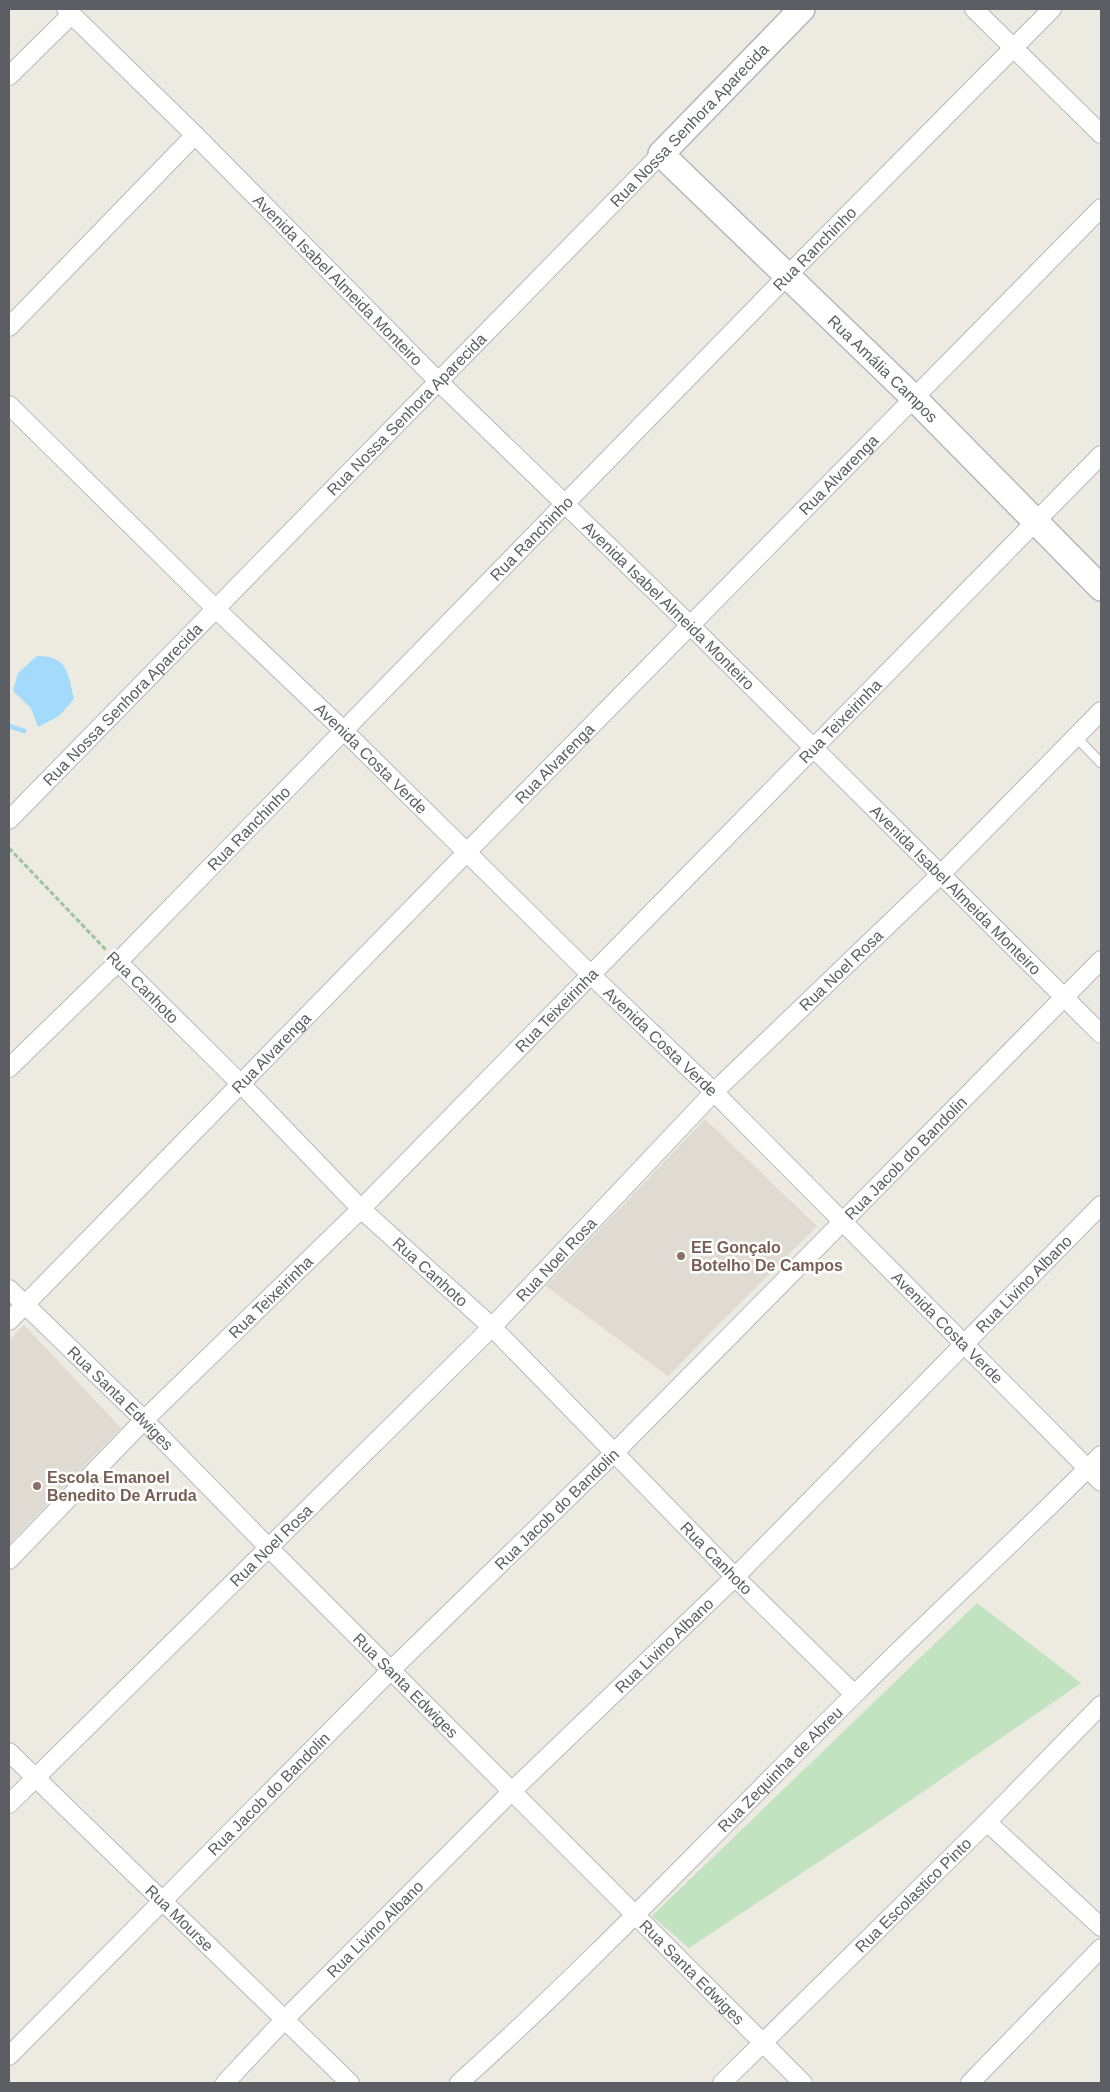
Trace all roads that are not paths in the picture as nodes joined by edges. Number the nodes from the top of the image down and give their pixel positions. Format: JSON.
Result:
{"nodes":[{"id":1,"x":802,"y":9,"type":"edge"},
{"id":2,"x":974,"y":9,"type":"edge"},
{"id":3,"x":1052,"y":9,"type":"edge"},
{"id":4,"x":69,"y":12,"type":"edge"},
{"id":5,"x":1014,"y":47,"type":"junction"},
{"id":6,"x":9,"y":76,"type":"edge"},
{"id":7,"x":1101,"y":134,"type":"edge"},
{"id":8,"x":195,"y":135,"type":"junction"},
{"id":9,"x":661,"y":154,"type":"junction"},
{"id":10,"x":1101,"y":208,"type":"edge"},
{"id":11,"x":787,"y":276,"type":"junction"},
{"id":12,"x":9,"y":327,"type":"edge"},
{"id":13,"x":439,"y":382,"type":"junction"},
{"id":14,"x":914,"y":398,"type":"junction"},
{"id":15,"x":9,"y":405,"type":"edge"},
{"id":16,"x":1101,"y":455,"type":"edge"},
{"id":17,"x":565,"y":504,"type":"junction"},
{"id":18,"x":1037,"y":522,"type":"junction"},
{"id":19,"x":1101,"y":588,"type":"edge"},
{"id":20,"x":214,"y":608,"type":"junction"},
{"id":21,"x":691,"y":626,"type":"junction"},
{"id":22,"x":1101,"y":712,"type":"edge"},
{"id":23,"x":344,"y":731,"type":"junction"},
{"id":24,"x":1076,"y":737,"type":"junction"},
{"id":25,"x":813,"y":748,"type":"junction"},
{"id":26,"x":1101,"y":764,"type":"edge"},
{"id":27,"x":9,"y":820,"type":"edge"},
{"id":28,"x":467,"y":852,"type":"junction"},
{"id":29,"x":941,"y":874,"type":"junction"},
{"id":30,"x":1101,"y":960,"type":"edge"},
{"id":31,"x":118,"y":962,"type":"junction"},
{"id":32,"x":590,"y":974,"type":"junction"},
{"id":33,"x":1065,"y":997,"type":"junction"},
{"id":34,"x":1101,"y":1034,"type":"edge"},
{"id":35,"x":9,"y":1068,"type":"edge"},
{"id":36,"x":241,"y":1084,"type":"junction"},
{"id":37,"x":714,"y":1092,"type":"junction"},
{"id":38,"x":1101,"y":1205,"type":"edge"},
{"id":39,"x":361,"y":1209,"type":"junction"},
{"id":40,"x":843,"y":1222,"type":"junction"},
{"id":41,"x":9,"y":1289,"type":"edge"},
{"id":42,"x":26,"y":1305,"type":"junction"},
{"id":43,"x":9,"y":1321,"type":"edge"},
{"id":44,"x":492,"y":1327,"type":"junction"},
{"id":45,"x":964,"y":1344,"type":"junction"},
{"id":46,"x":144,"y":1420,"type":"junction"},
{"id":47,"x":614,"y":1453,"type":"junction"},
{"id":48,"x":1101,"y":1455,"type":"edge"},
{"id":49,"x":1088,"y":1468,"type":"junction"},
{"id":50,"x":1101,"y":1482,"type":"edge"},
{"id":51,"x":268,"y":1547,"type":"junction"},
{"id":52,"x":9,"y":1560,"type":"edge"},
{"id":53,"x":736,"y":1577,"type":"junction"},
{"id":54,"x":391,"y":1670,"type":"junction"},
{"id":55,"x":854,"y":1694,"type":"junction"},
{"id":56,"x":1101,"y":1705,"type":"edge"},
{"id":57,"x":9,"y":1752,"type":"edge"},
{"id":58,"x":34,"y":1777,"type":"junction"},
{"id":59,"x":512,"y":1792,"type":"junction"},
{"id":60,"x":9,"y":1804,"type":"edge"},
{"id":61,"x":987,"y":1822,"type":"junction"},
{"id":62,"x":162,"y":1900,"type":"junction"},
{"id":63,"x":636,"y":1915,"type":"junction"},
{"id":64,"x":1101,"y":1927,"type":"edge"},
{"id":65,"x":1101,"y":1948,"type":"edge"},
{"id":66,"x":285,"y":2019,"type":"junction"},
{"id":67,"x":762,"y":2042,"type":"junction"},
{"id":68,"x":9,"y":2056,"type":"edge"},
{"id":69,"x":224,"y":2083,"type":"edge"},
{"id":70,"x":350,"y":2083,"type":"edge"},
{"id":71,"x":460,"y":2083,"type":"edge"},
{"id":72,"x":722,"y":2083,"type":"edge"},
{"id":73,"x":803,"y":2083,"type":"edge"},
{"id":74,"x":970,"y":2083,"type":"edge"}],
"edges":[{"from":1,"to":9,"type":"street","name":"Rua Nossa Senhora Aparecida"},
{"from":2,"to":5,"type":"street"},
{"from":3,"to":5,"type":"street","name":"Rua Ranchinho"},
{"from":4,"to":6,"type":"street"},
{"from":4,"to":8,"type":"street","name":"Avenida Isabel Almeida Monteiro"},
{"from":5,"to":7,"type":"street"},
{"from":5,"to":11,"type":"street","name":"Rua Ranchinho"},
{"from":8,"to":12,"type":"street"},
{"from":8,"to":13,"type":"street","name":"Avenida Isabel Almeida Monteiro"},
{"from":9,"to":11,"type":"street","name":"Rua Amália Campos"},
{"from":9,"to":13,"type":"street","name":"Rua Nossa Senhora Aparecida"},
{"from":10,"to":14,"type":"street","name":"Rua Alvarenga"},
{"from":11,"to":14,"type":"street","name":"Rua Amália Campos"},
{"from":11,"to":17,"type":"street","name":"Rua Ranchinho"},
{"from":13,"to":17,"type":"street","name":"Avenida Isabel Almeida Monteiro"},
{"from":13,"to":20,"type":"street","name":"Rua Nossa Senhora Aparecida"},
{"from":14,"to":18,"type":"street","name":"Rua Amália Campos"},
{"from":14,"to":21,"type":"street","name":"Rua Alvarenga"},
{"from":15,"to":20,"type":"street","name":"Avenida Costa Verde"},
{"from":16,"to":18,"type":"street","name":"Rua Teixeirinha"},
{"from":17,"to":21,"type":"street","name":"Avenida Isabel Almeida Monteiro"},
{"from":17,"to":23,"type":"street","name":"Rua Ranchinho"},
{"from":18,"to":19,"type":"street","name":"Rua Amália Campos"},
{"from":18,"to":25,"type":"street","name":"Rua Teixeirinha"},
{"from":20,"to":23,"type":"street","name":"Avenida Costa Verde"},
{"from":20,"to":27,"type":"street","name":"Rua Nossa Senhora Aparecida"},
{"from":21,"to":25,"type":"street","name":"Avenida Isabel Almeida Monteiro"},
{"from":21,"to":28,"type":"street","name":"Rua Alvarenga"},
{"from":22,"to":24,"type":"street","name":"Rua Noel Rosa"},
{"from":23,"to":28,"type":"street","name":"Avenida Costa Verde"},
{"from":23,"to":31,"type":"street","name":"Rua Ranchinho"},
{"from":24,"to":26,"type":"lane"},
{"from":24,"to":29,"type":"street","name":"Rua Noel Rosa"},
{"from":25,"to":29,"type":"street","name":"Avenida Isabel Almeida Monteiro"},
{"from":25,"to":32,"type":"street","name":"Rua Teixeirinha"},
{"from":28,"to":32,"type":"street","name":"Avenida Costa Verde"},
{"from":28,"to":36,"type":"street","name":"Rua Alvarenga"},
{"from":29,"to":33,"type":"street","name":"Avenida Isabel Almeida Monteiro"},
{"from":29,"to":37,"type":"street","name":"Rua Noel Rosa"},
{"from":30,"to":33,"type":"street","name":"Rua Jacob do Bandolin"},
{"from":31,"to":35,"type":"street","name":"Rua Ranchinho"},
{"from":31,"to":36,"type":"street","name":"Rua Canhoto"},
{"from":32,"to":37,"type":"street","name":"Avenida Costa Verde"},
{"from":32,"to":39,"type":"street","name":"Rua Teixeirinha"},
{"from":33,"to":34,"type":"street","name":"Avenida Isabel Almeida Monteiro"},
{"from":33,"to":40,"type":"street","name":"Rua Jacob do Bandolin"},
{"from":36,"to":39,"type":"street","name":"Rua Canhoto"},
{"from":36,"to":42,"type":"street","name":"Rua Alvarenga"},
{"from":37,"to":40,"type":"street","name":"Avenida Costa Verde"},
{"from":37,"to":44,"type":"street","name":"Rua Noel Rosa"},
{"from":38,"to":45,"type":"street","name":"Rua Livino Albano"},
{"from":39,"to":44,"type":"street","name":"Rua Canhoto"},
{"from":39,"to":46,"type":"street","name":"Rua Teixeirinha"},
{"from":40,"to":45,"type":"street","name":"Avenida Costa Verde"},
{"from":40,"to":47,"type":"street","name":"Rua Jacob do Bandolin"},
{"from":41,"to":42,"type":"street","name":"Rua Santa Edwiges"},
{"from":42,"to":43,"type":"street","name":"Rua Alvarenga"},
{"from":42,"to":46,"type":"street","name":"Rua Santa Edwiges"},
{"from":44,"to":47,"type":"street","name":"Rua Canhoto"},
{"from":44,"to":51,"type":"street","name":"Rua Noel Rosa"},
{"from":45,"to":49,"type":"street","name":"Avenida Costa Verde"},
{"from":45,"to":53,"type":"street","name":"Rua Livino Albano"},
{"from":46,"to":51,"type":"street","name":"Rua Santa Edwiges"},
{"from":46,"to":52,"type":"street","name":"Rua Teixeirinha"},
{"from":47,"to":53,"type":"street","name":"Rua Canhoto"},
{"from":47,"to":54,"type":"street","name":"Rua Jacob do Bandolin"},
{"from":48,"to":49,"type":"street","name":"Rua Zequinha de Abreu"},
{"from":49,"to":50,"type":"street","name":"Avenida Costa Verde"},
{"from":49,"to":55,"type":"street","name":"Rua Zequinha de Abreu"},
{"from":51,"to":54,"type":"street","name":"Rua Santa Edwiges"},
{"from":51,"to":58,"type":"street","name":"Rua Noel Rosa"},
{"from":53,"to":55,"type":"street","name":"Rua Canhoto"},
{"from":53,"to":59,"type":"street","name":"Rua Livino Albano"},
{"from":54,"to":59,"type":"street","name":"Rua Santa Edwiges"},
{"from":54,"to":62,"type":"street","name":"Rua Jacob do Bandolin"},
{"from":55,"to":63,"type":"street","name":"Rua Zequinha de Abreu"},
{"from":56,"to":61,"type":"street","name":"Rua Escolastico Pinto"},
{"from":57,"to":58,"type":"street","name":"Rua Mourse"},
{"from":58,"to":60,"type":"street","name":"Rua Noel Rosa"},
{"from":58,"to":62,"type":"street","name":"Rua Mourse"},
{"from":59,"to":63,"type":"street","name":"Rua Santa Edwiges"},
{"from":59,"to":66,"type":"street","name":"Rua Livino Albano"},
{"from":61,"to":64,"type":"street"},
{"from":61,"to":67,"type":"street","name":"Rua Escolastico Pinto"},
{"from":62,"to":66,"type":"street","name":"Rua Mourse"},
{"from":62,"to":68,"type":"street","name":"Rua Jacob do Bandolin"},
{"from":63,"to":67,"type":"street","name":"Rua Santa Edwiges"},
{"from":63,"to":71,"type":"street","name":"Rua Zequinha de Abreu"},
{"from":65,"to":74,"type":"street"},
{"from":66,"to":69,"type":"street","name":"Rua Livino Albano"},
{"from":66,"to":70,"type":"street","name":"Rua Mourse"},
{"from":67,"to":72,"type":"street","name":"Rua Escolastico Pinto"},
{"from":67,"to":73,"type":"street","name":"Rua Santa Edwiges"}]}
